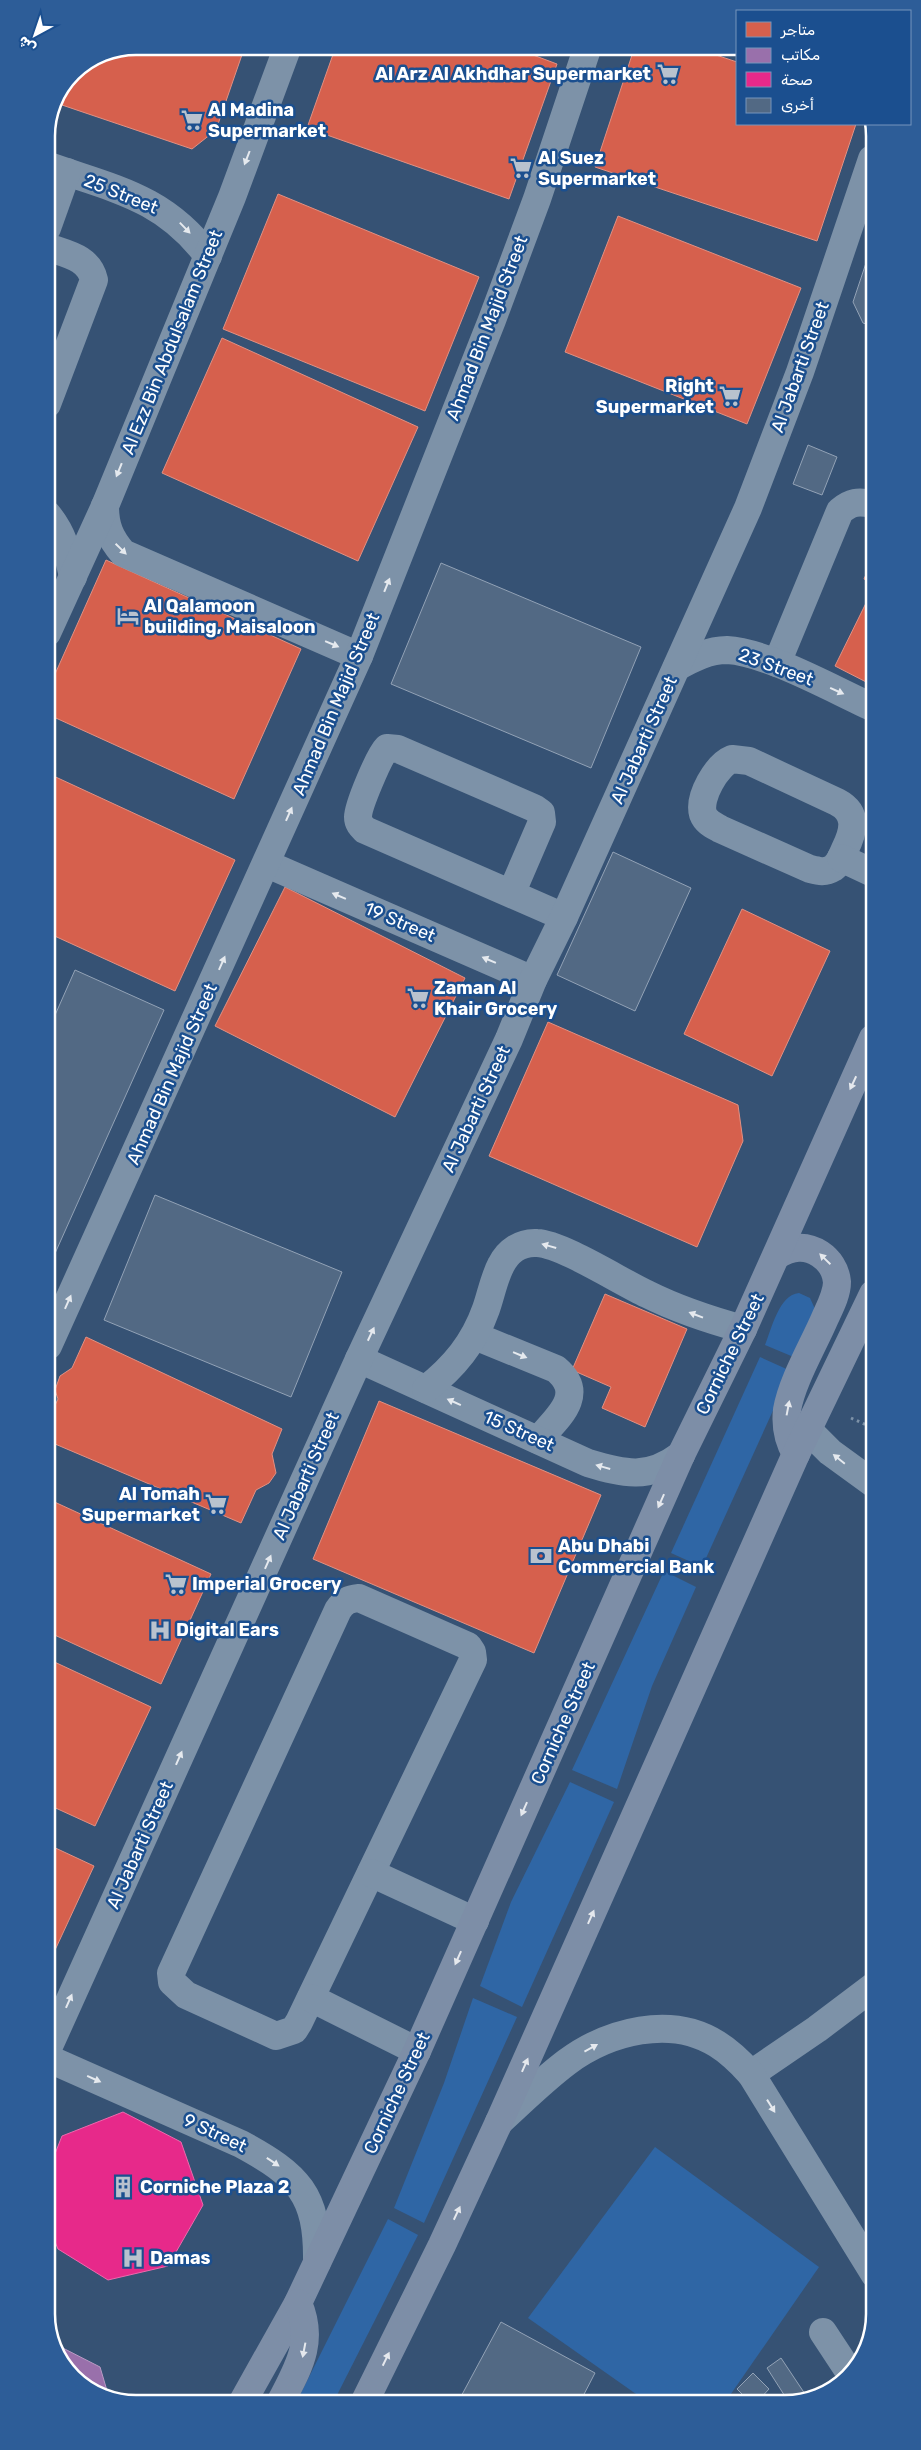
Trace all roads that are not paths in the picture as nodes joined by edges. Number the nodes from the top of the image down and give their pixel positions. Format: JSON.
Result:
{"nodes":[{"id":1,"x":285,"y":55,"type":"edge"},
{"id":2,"x":585,"y":55,"type":"edge"},
{"id":3,"x":57,"y":169,"type":"edge"},
{"id":4,"x":866,"y":177,"type":"edge"},
{"id":5,"x":55,"y":250,"type":"edge"},
{"id":6,"x":208,"y":256,"type":"junction"},
{"id":7,"x":55,"y":383,"type":"edge"},
{"id":8,"x":866,"y":503,"type":"edge"},
{"id":9,"x":105,"y":506,"type":"junction"},
{"id":10,"x":55,"y":523,"type":"edge"},
{"id":11,"x":72,"y":577,"type":"junction"},
{"id":12,"x":55,"y":615,"type":"edge"},
{"id":13,"x":359,"y":656,"type":"junction"},
{"id":14,"x":776,"y":663,"type":"junction"},
{"id":15,"x":677,"y":667,"type":"junction"},
{"id":16,"x":866,"y":704,"type":"edge"},
{"id":17,"x":841,"y":858,"type":"junction"},
{"id":18,"x":267,"y":864,"type":"junction"},
{"id":19,"x":866,"y":870,"type":"edge"},
{"id":20,"x":511,"y":894,"type":"junction"},
{"id":21,"x":564,"y":917,"type":"junction"},
{"id":22,"x":533,"y":980,"type":"junction"},
{"id":23,"x":866,"y":1054,"type":"edge"},
{"id":24,"x":777,"y":1255,"type":"junction"},
{"id":25,"x":866,"y":1317,"type":"edge"},
{"id":26,"x":743,"y":1329,"type":"junction"},
{"id":27,"x":55,"y":1331,"type":"edge"},
{"id":28,"x":475,"y":1336,"type":"junction"},
{"id":29,"x":359,"y":1359,"type":"junction"},
{"id":30,"x":426,"y":1389,"type":"junction"},
{"id":31,"x":538,"y":1440,"type":"junction"},
{"id":32,"x":802,"y":1442,"type":"junction"},
{"id":33,"x":681,"y":1455,"type":"junction"},
{"id":34,"x":866,"y":1478,"type":"edge"},
{"id":35,"x":371,"y":1873,"type":"junction"},
{"id":36,"x":475,"y":1921,"type":"junction"},
{"id":37,"x":866,"y":1992,"type":"edge"},
{"id":38,"x":311,"y":1998,"type":"junction"},
{"id":39,"x":55,"y":2033,"type":"edge"},
{"id":40,"x":417,"y":2050,"type":"junction"},
{"id":41,"x":55,"y":2062,"type":"edge"},
{"id":42,"x":751,"y":2074,"type":"junction"},
{"id":43,"x":499,"y":2122,"type":"junction"},
{"id":44,"x":866,"y":2260,"type":"edge"},
{"id":45,"x":317,"y":2262,"type":"junction"},
{"id":46,"x":298,"y":2303,"type":"junction"},
{"id":47,"x":823,"y":2332,"type":"dead end"},
{"id":48,"x":846,"y":2367,"type":"edge"},
{"id":49,"x":246,"y":2395,"type":"edge"},
{"id":50,"x":284,"y":2395,"type":"edge"},
{"id":51,"x":367,"y":2395,"type":"edge"}],
"edges":[{"from":1,"to":6,"type":"street","name":"Al Ezz Bin Abdulsalam Street","one_way":true},
{"from":13,"to":2,"type":"street","name":"Ahmad Bin Majid Street","one_way":true},
{"from":3,"to":6,"type":"street","name":"25 Street","one_way":true},
{"from":4,"to":15,"type":"street","name":"Al Jabarti Street"},
{"from":5,"to":7,"type":"street"},
{"from":6,"to":9,"type":"street","name":"Al Ezz Bin Abdulsalam Street","one_way":true},
{"from":8,"to":14,"type":"street"},
{"from":9,"to":11,"type":"street","name":"Al Ezz Bin Abdulsalam Street"},
{"from":9,"to":13,"type":"street","one_way":true},
{"from":10,"to":11,"type":"street"},
{"from":11,"to":12,"type":"street","name":"Al Ezz Bin Abdulsalam Street"},
{"from":18,"to":13,"type":"street","name":"Ahmad Bin Majid Street","one_way":true},
{"from":14,"to":15,"type":"street","name":"23 Street"},
{"from":14,"to":16,"type":"street","name":"23 Street","one_way":true},
{"from":15,"to":21,"type":"street","name":"Al Jabarti Street"},
{"from":17,"to":17,"type":"street"},
{"from":17,"to":19,"type":"street"},
{"from":22,"to":18,"type":"street","name":"19 Street","one_way":true},
{"from":27,"to":18,"type":"street","name":"Ahmad Bin Majid Street","one_way":true},
{"from":20,"to":20,"type":"street"},
{"from":20,"to":21,"type":"street"},
{"from":21,"to":22,"type":"street","name":"Al Jabarti Street"},
{"from":29,"to":22,"type":"street","name":"Al Jabarti Street","one_way":true},
{"from":23,"to":24,"type":"main road","name":"Corniche Street","one_way":true},
{"from":24,"to":26,"type":"main road","name":"Corniche Street"},
{"from":32,"to":24,"type":"main road","one_way":true},
{"from":25,"to":32,"type":"main road"},
{"from":26,"to":28,"type":"street","one_way":true},
{"from":26,"to":33,"type":"main road","name":"Corniche Street"},
{"from":28,"to":30,"type":"street"},
{"from":28,"to":31,"type":"street","one_way":true},
{"from":29,"to":30,"type":"street","name":"15 Street"},
{"from":39,"to":29,"type":"street","name":"Al Jabarti Street","one_way":true},
{"from":31,"to":30,"type":"street","name":"15 Street","one_way":true},
{"from":33,"to":31,"type":"street","name":"15 Street","one_way":true},
{"from":34,"to":32,"type":"street","one_way":true},
{"from":43,"to":32,"type":"main road","one_way":true},
{"from":33,"to":36,"type":"main road","name":"Corniche Street","one_way":true},
{"from":35,"to":36,"type":"street"},
{"from":35,"to":38,"type":"street"},
{"from":35,"to":38,"type":"street"},
{"from":36,"to":40,"type":"main road","name":"Corniche Street","one_way":true},
{"from":37,"to":42,"type":"street"},
{"from":38,"to":40,"type":"street"},
{"from":40,"to":45,"type":"main road","name":"Corniche Street"},
{"from":41,"to":45,"type":"street","name":"9 Street","one_way":true},
{"from":43,"to":42,"type":"street","one_way":true},
{"from":42,"to":44,"type":"street","one_way":true},
{"from":51,"to":43,"type":"main road","one_way":true},
{"from":45,"to":46,"type":"main road","name":"Corniche Street"},
{"from":46,"to":49,"type":"main road","name":"Corniche Street"},
{"from":46,"to":50,"type":"main road","one_way":true},
{"from":47,"to":48,"type":"street"}]}
